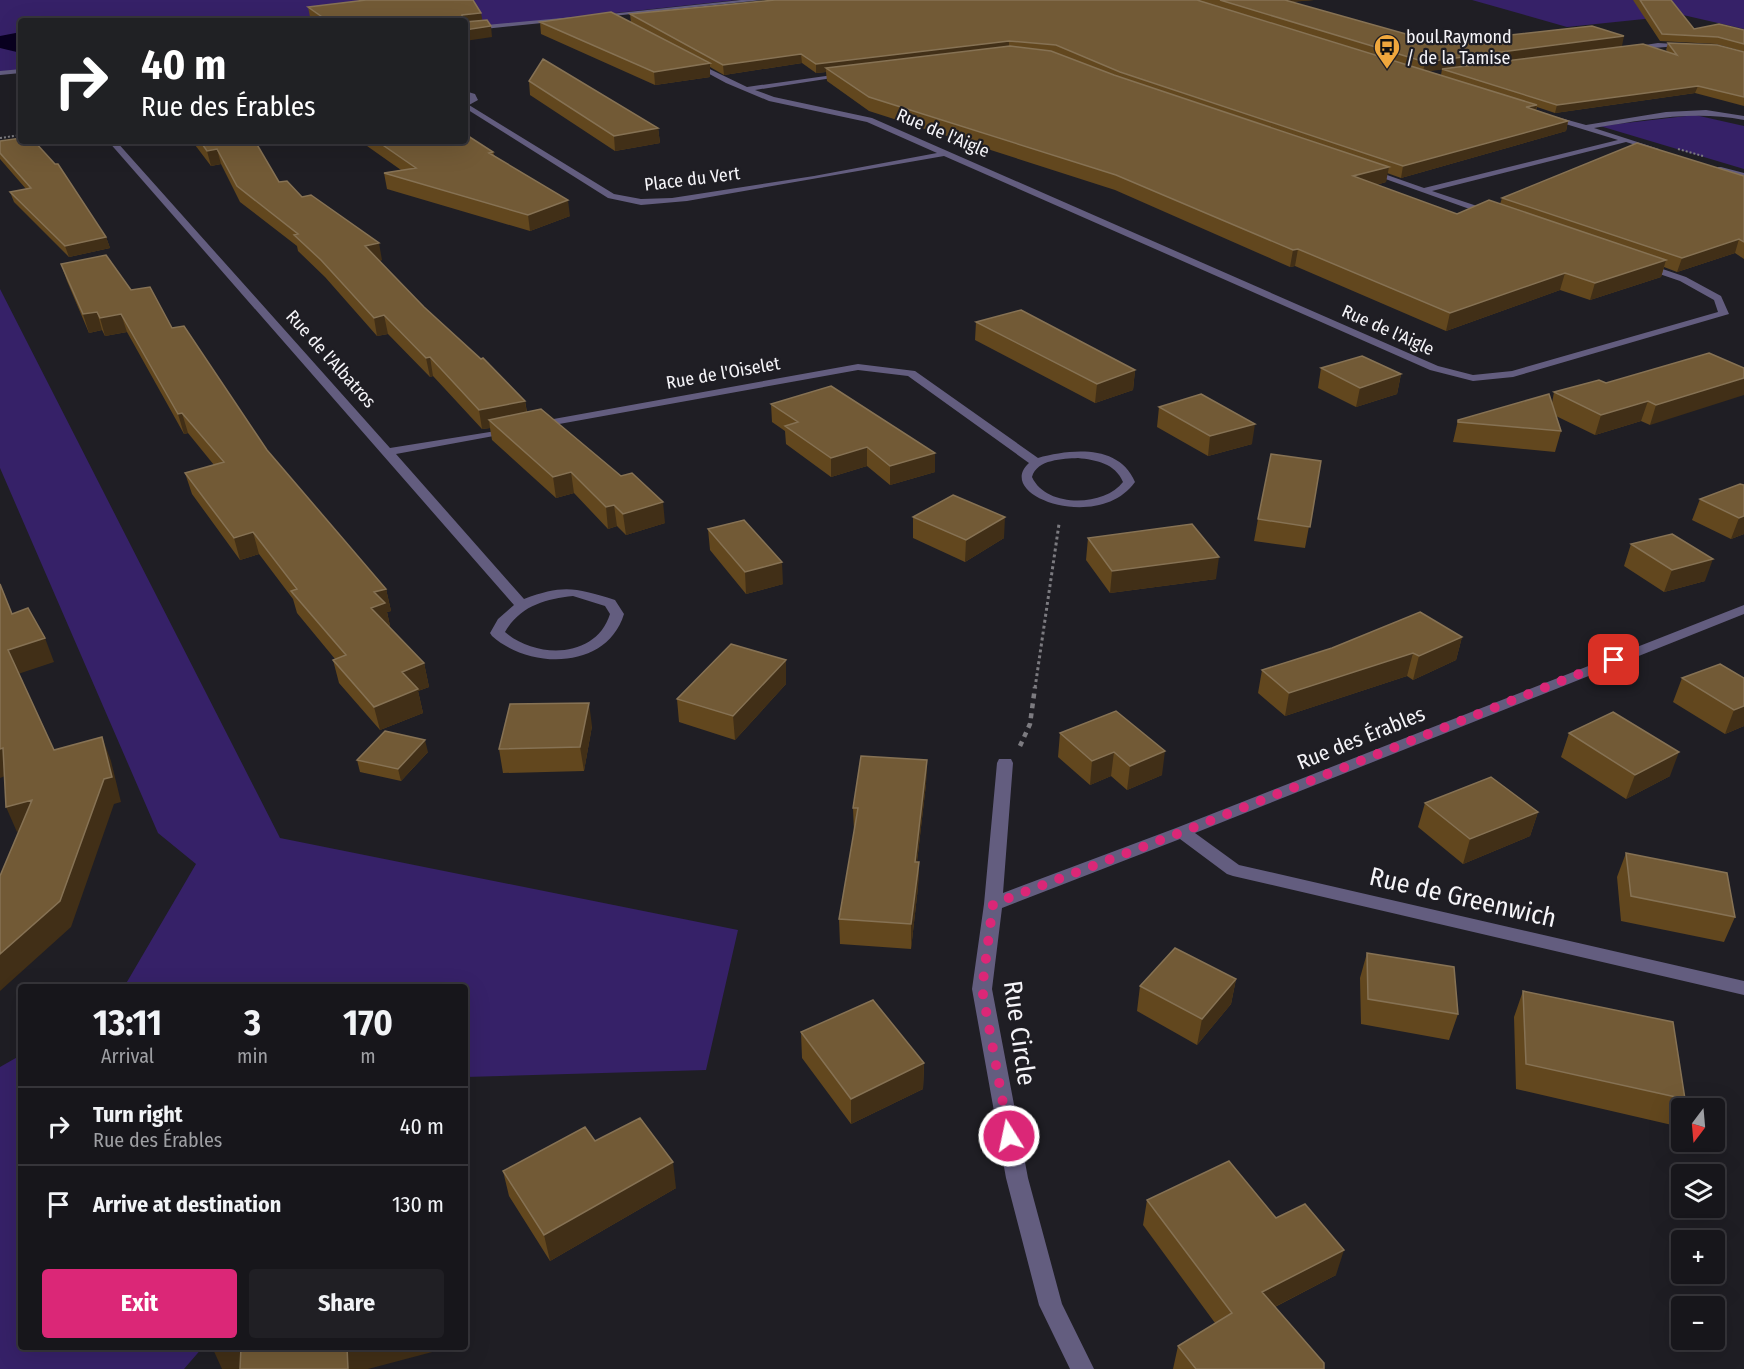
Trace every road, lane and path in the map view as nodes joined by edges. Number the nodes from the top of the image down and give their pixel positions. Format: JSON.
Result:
{"nodes":[{"id":1,"x":759,"y":0,"type":"edge"},
{"id":2,"x":607,"y":15,"type":"junction"},
{"id":3,"x":615,"y":20,"type":"edge"},
{"id":4,"x":468,"y":29,"type":"edge"},
{"id":5,"x":1696,"y":46,"type":"edge"},
{"id":6,"x":1615,"y":50,"type":"edge"},
{"id":7,"x":687,"y":59,"type":"edge"},
{"id":8,"x":18,"y":71,"type":"edge"},
{"id":9,"x":0,"y":73,"type":"edge"},
{"id":10,"x":856,"y":73,"type":"edge"},
{"id":11,"x":746,"y":89,"type":"junction"},
{"id":12,"x":468,"y":94,"type":"edge"},
{"id":13,"x":468,"y":103,"type":"edge"},
{"id":14,"x":468,"y":106,"type":"edge"},
{"id":15,"x":1542,"y":113,"type":"edge"},
{"id":16,"x":1744,"y":118,"type":"edge"},
{"id":17,"x":1586,"y":127,"type":"junction"},
{"id":18,"x":18,"y":135,"type":"edge"},
{"id":19,"x":0,"y":138,"type":"edge"},
{"id":20,"x":1626,"y":140,"type":"junction"},
{"id":21,"x":115,"y":144,"type":"edge"},
{"id":22,"x":1668,"y":149,"type":"joint"},
{"id":23,"x":947,"y":153,"type":"junction"},
{"id":24,"x":1702,"y":156,"type":"dead end"},
{"id":25,"x":1710,"y":166,"type":"edge"},
{"id":26,"x":1361,"y":169,"type":"edge"},
{"id":27,"x":1744,"y":176,"type":"edge"},
{"id":28,"x":1425,"y":190,"type":"junction"},
{"id":29,"x":1505,"y":218,"type":"edge"},
{"id":30,"x":1639,"y":264,"type":"edge"},
{"id":31,"x":389,"y":452,"type":"junction"},
{"id":32,"x":1036,"y":462,"type":"junction"},
{"id":33,"x":1071,"y":502,"type":"junction"},
{"id":34,"x":521,"y":604,"type":"junction"},
{"id":35,"x":1744,"y":609,"type":"edge"},
{"id":36,"x":1005,"y":763,"type":"joint"},
{"id":37,"x":1182,"y":832,"type":"junction"},
{"id":38,"x":993,"y":904,"type":"junction"},
{"id":39,"x":1744,"y":988,"type":"edge"},
{"id":40,"x":1082,"y":1369,"type":"edge"}],
"edges":[{"from":1,"to":2,"type":"street"},
{"from":2,"to":3,"type":"street"},
{"from":2,"to":4,"type":"street"},
{"from":5,"to":6,"type":"street"},
{"from":7,"to":11,"type":"street","name":"Rue de l'Aigle"},
{"from":8,"to":9,"type":"street"},
{"from":10,"to":11,"type":"street"},
{"from":11,"to":23,"type":"street","name":"Rue de l'Aigle"},
{"from":12,"to":13,"type":"street","name":"Place du Vert"},
{"from":14,"to":23,"type":"street","name":"Place du Vert"},
{"from":15,"to":17,"type":"street"},
{"from":16,"to":17,"type":"street"},
{"from":17,"to":20,"type":"street"},
{"from":18,"to":19,"type":"path"},
{"from":20,"to":22,"type":"street"},
{"from":20,"to":28,"type":"street"},
{"from":21,"to":31,"type":"street","name":"Rue de l'Albatros"},
{"from":22,"to":24,"type":"path"},
{"from":23,"to":30,"type":"street","name":"Rue de l'Aigle"},
{"from":25,"to":27,"type":"street"},
{"from":26,"to":28,"type":"street"},
{"from":28,"to":29,"type":"street"},
{"from":31,"to":32,"type":"street","name":"Rue de l'Oiselet"},
{"from":31,"to":34,"type":"street","name":"Rue de l'Albatros"},
{"from":32,"to":33,"type":"street"},
{"from":32,"to":33,"type":"street"},
{"from":33,"to":36,"type":"path"},
{"from":34,"to":34,"type":"street"},
{"from":35,"to":37,"type":"street","name":"Rue des Érables"},
{"from":36,"to":38,"type":"street","name":"Rue Circle"},
{"from":37,"to":38,"type":"street","name":"Rue des Érables"},
{"from":37,"to":39,"type":"street","name":"Rue de Greenwich"},
{"from":38,"to":40,"type":"street","name":"Rue Circle"}]}
